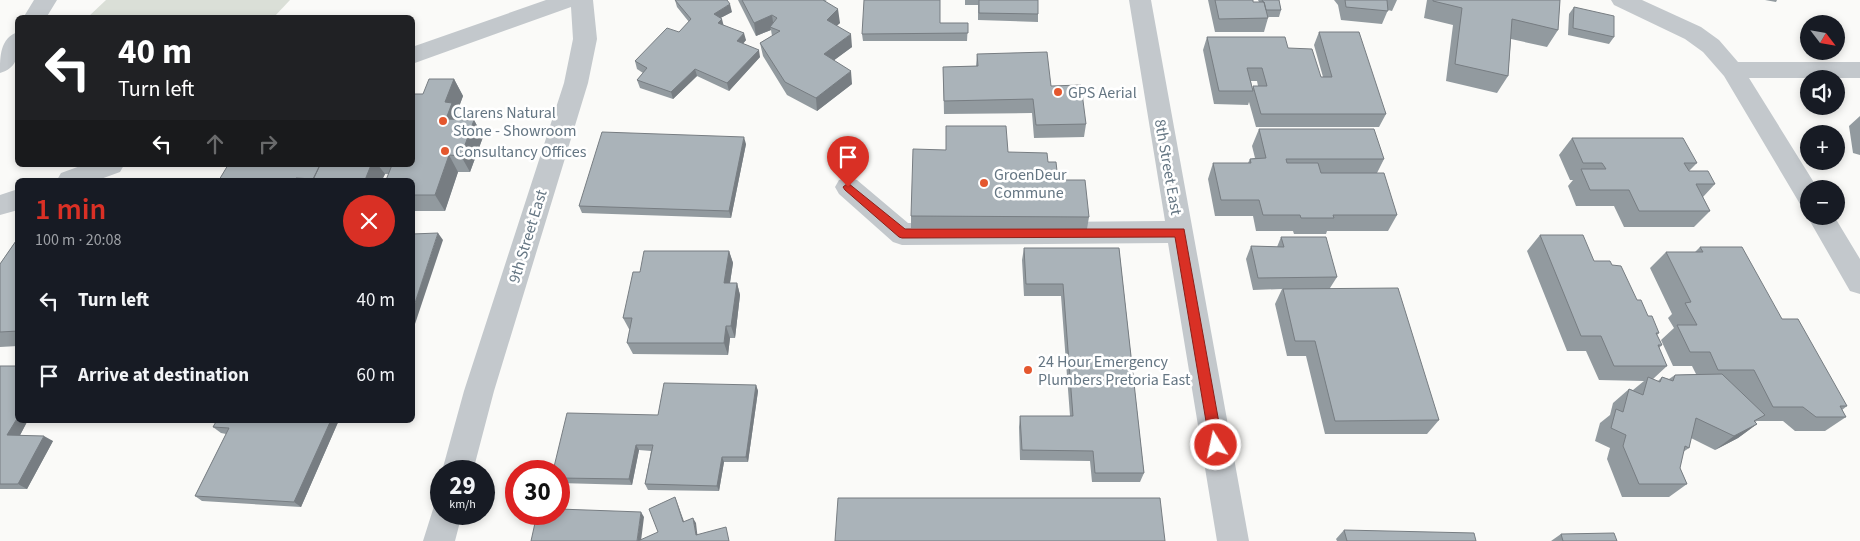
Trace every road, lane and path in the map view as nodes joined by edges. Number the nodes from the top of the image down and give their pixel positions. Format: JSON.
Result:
{"nodes":[{"id":1,"x":46,"y":0,"type":"edge"},
{"id":2,"x":569,"y":0,"type":"edge"},
{"id":3,"x":582,"y":0,"type":"edge"},
{"id":4,"x":1140,"y":0,"type":"edge"},
{"id":5,"x":1622,"y":0,"type":"edge"},
{"id":6,"x":36,"y":15,"type":"edge"},
{"id":7,"x":15,"y":44,"type":"edge"},
{"id":8,"x":415,"y":55,"type":"edge"},
{"id":9,"x":0,"y":65,"type":"edge"},
{"id":10,"x":1732,"y":70,"type":"junction"},
{"id":11,"x":1860,"y":70,"type":"edge"},
{"id":12,"x":106,"y":167,"type":"edge"},
{"id":13,"x":76,"y":178,"type":"edge"},
{"id":14,"x":1800,"y":182,"type":"edge"},
{"id":15,"x":848,"y":187,"type":"dead end"},
{"id":16,"x":15,"y":200,"type":"edge"},
{"id":17,"x":0,"y":205,"type":"edge"},
{"id":18,"x":1825,"y":225,"type":"edge"},
{"id":19,"x":1180,"y":232,"type":"junction"},
{"id":20,"x":1860,"y":282,"type":"edge"},
{"id":21,"x":461,"y":460,"type":"edge"},
{"id":22,"x":443,"y":525,"type":"edge"},
{"id":23,"x":439,"y":541,"type":"edge"},
{"id":24,"x":1233,"y":541,"type":"edge"}],
"edges":[{"from":1,"to":6,"type":"street"},
{"from":2,"to":8,"type":"street"},
{"from":3,"to":21,"type":"street","name":"9th Street East"},
{"from":4,"to":19,"type":"street","name":"8th Street East"},
{"from":5,"to":10,"type":"street"},
{"from":7,"to":9,"type":"street"},
{"from":10,"to":11,"type":"street"},
{"from":10,"to":14,"type":"street"},
{"from":12,"to":13,"type":"street"},
{"from":15,"to":19,"type":"street"},
{"from":16,"to":17,"type":"street"},
{"from":18,"to":20,"type":"street"},
{"from":19,"to":24,"type":"street","name":"8th Street East"},
{"from":22,"to":23,"type":"street"}]}
